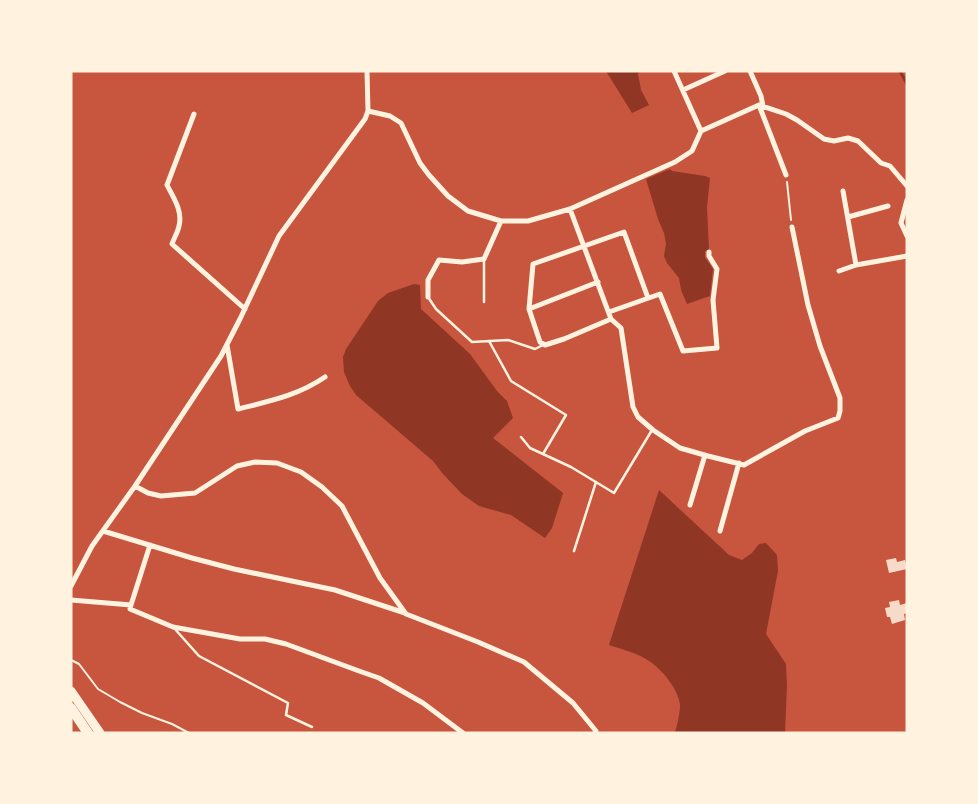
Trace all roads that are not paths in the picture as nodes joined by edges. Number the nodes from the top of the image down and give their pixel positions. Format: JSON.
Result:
{"nodes":[{"id":1,"x":367,"y":71,"type":"edge"},
{"id":2,"x":674,"y":71,"type":"edge"},
{"id":3,"x":725,"y":71,"type":"edge"},
{"id":4,"x":750,"y":71,"type":"edge"},
{"id":5,"x":683,"y":90,"type":"junction"},
{"id":6,"x":761,"y":106,"type":"junction"},
{"id":7,"x":368,"y":111,"type":"junction"},
{"id":8,"x":194,"y":114,"type":"dead end"},
{"id":9,"x":701,"y":131,"type":"junction"},
{"id":10,"x":786,"y":176,"type":"road end"},
{"id":11,"x":907,"y":186,"type":"edge"},
{"id":12,"x":843,"y":191,"type":"dead end"},
{"id":13,"x":907,"y":200,"type":"edge"},
{"id":14,"x":888,"y":206,"type":"dead end"},
{"id":15,"x":570,"y":209,"type":"junction"},
{"id":16,"x":848,"y":217,"type":"junction"},
{"id":17,"x":501,"y":221,"type":"junction"},
{"id":18,"x":792,"y":227,"type":"road end"},
{"id":19,"x":907,"y":236,"type":"edge"},
{"id":20,"x":584,"y":246,"type":"junction"},
{"id":21,"x":709,"y":252,"type":"dead end"},
{"id":22,"x":907,"y":256,"type":"edge"},
{"id":23,"x":484,"y":259,"type":"junction"},
{"id":24,"x":856,"y":265,"type":"junction"},
{"id":25,"x":839,"y":271,"type":"dead end"},
{"id":26,"x":598,"y":282,"type":"junction"},
{"id":27,"x":428,"y":297,"type":"joint"},
{"id":28,"x":648,"y":298,"type":"junction"},
{"id":29,"x":484,"y":302,"type":"dead end"},
{"id":30,"x":245,"y":309,"type":"junction"},
{"id":31,"x":529,"y":309,"type":"junction"},
{"id":32,"x":609,"y":312,"type":"junction"},
{"id":33,"x":611,"y":319,"type":"junction"},
{"id":34,"x":489,"y":341,"type":"junction"},
{"id":35,"x":227,"y":345,"type":"junction"},
{"id":36,"x":544,"y":345,"type":"junction"},
{"id":37,"x":325,"y":377,"type":"dead end"},
{"id":38,"x":653,"y":430,"type":"junction"},
{"id":39,"x":521,"y":437,"type":"dead end"},
{"id":40,"x":542,"y":454,"type":"junction"},
{"id":41,"x":705,"y":455,"type":"junction"},
{"id":42,"x":739,"y":463,"type":"junction"},
{"id":43,"x":596,"y":482,"type":"junction"},
{"id":44,"x":136,"y":486,"type":"junction"},
{"id":45,"x":690,"y":505,"type":"dead end"},
{"id":46,"x":720,"y":530,"type":"dead end"},
{"id":47,"x":103,"y":531,"type":"junction"},
{"id":48,"x":150,"y":545,"type":"junction"},
{"id":49,"x":574,"y":551,"type":"dead end"},
{"id":50,"x":71,"y":586,"type":"edge"},
{"id":51,"x":71,"y":600,"type":"edge"},
{"id":52,"x":131,"y":605,"type":"junction"},
{"id":53,"x":406,"y":614,"type":"junction"},
{"id":54,"x":173,"y":627,"type":"junction"},
{"id":55,"x":71,"y":691,"type":"edge"},
{"id":56,"x":71,"y":708,"type":"edge"},
{"id":57,"x":312,"y":727,"type":"dead end"},
{"id":58,"x":88,"y":733,"type":"edge"},
{"id":59,"x":100,"y":733,"type":"edge"},
{"id":60,"x":463,"y":733,"type":"edge"},
{"id":61,"x":595,"y":733,"type":"edge"}],
"edges":[{"from":1,"to":7,"type":"street"},
{"from":2,"to":5,"type":"street"},
{"from":3,"to":5,"type":"street"},
{"from":4,"to":6,"type":"street"},
{"from":5,"to":9,"type":"street"},
{"from":6,"to":9,"type":"street"},
{"from":6,"to":10,"type":"street"},
{"from":6,"to":11,"type":"street"},
{"from":7,"to":17,"type":"street"},
{"from":7,"to":30,"type":"street"},
{"from":8,"to":30,"type":"street"},
{"from":9,"to":15,"type":"street"},
{"from":12,"to":16,"type":"street"},
{"from":13,"to":19,"type":"street"},
{"from":14,"to":16,"type":"street"},
{"from":15,"to":17,"type":"street"},
{"from":15,"to":20,"type":"street"},
{"from":16,"to":24,"type":"street"},
{"from":17,"to":23,"type":"street"},
{"from":18,"to":42,"type":"street"},
{"from":20,"to":26,"type":"street"},
{"from":20,"to":28,"type":"street"},
{"from":20,"to":31,"type":"street"},
{"from":21,"to":28,"type":"street"},
{"from":22,"to":24,"type":"street"},
{"from":23,"to":27,"type":"street"},
{"from":23,"to":29,"type":"lane"},
{"from":24,"to":25,"type":"street"},
{"from":26,"to":31,"type":"street"},
{"from":26,"to":32,"type":"street"},
{"from":27,"to":34,"type":"lane"},
{"from":28,"to":32,"type":"street"},
{"from":30,"to":35,"type":"street"},
{"from":31,"to":36,"type":"street"},
{"from":32,"to":33,"type":"street"},
{"from":33,"to":36,"type":"street"},
{"from":33,"to":38,"type":"street"},
{"from":34,"to":36,"type":"lane"},
{"from":34,"to":40,"type":"lane"},
{"from":35,"to":37,"type":"street"},
{"from":35,"to":44,"type":"street"},
{"from":38,"to":41,"type":"street"},
{"from":38,"to":43,"type":"lane"},
{"from":39,"to":40,"type":"lane"},
{"from":40,"to":43,"type":"lane"},
{"from":41,"to":42,"type":"street"},
{"from":41,"to":45,"type":"street"},
{"from":42,"to":46,"type":"street"},
{"from":43,"to":49,"type":"lane"},
{"from":44,"to":47,"type":"street"},
{"from":44,"to":53,"type":"street"},
{"from":47,"to":48,"type":"street"},
{"from":47,"to":50,"type":"street"},
{"from":48,"to":52,"type":"street"},
{"from":48,"to":53,"type":"street"},
{"from":51,"to":52,"type":"street"},
{"from":52,"to":54,"type":"street"},
{"from":53,"to":61,"type":"street"},
{"from":54,"to":57,"type":"lane"},
{"from":54,"to":60,"type":"street"},
{"from":55,"to":59,"type":"main road"},
{"from":56,"to":58,"type":"highway"}]}
